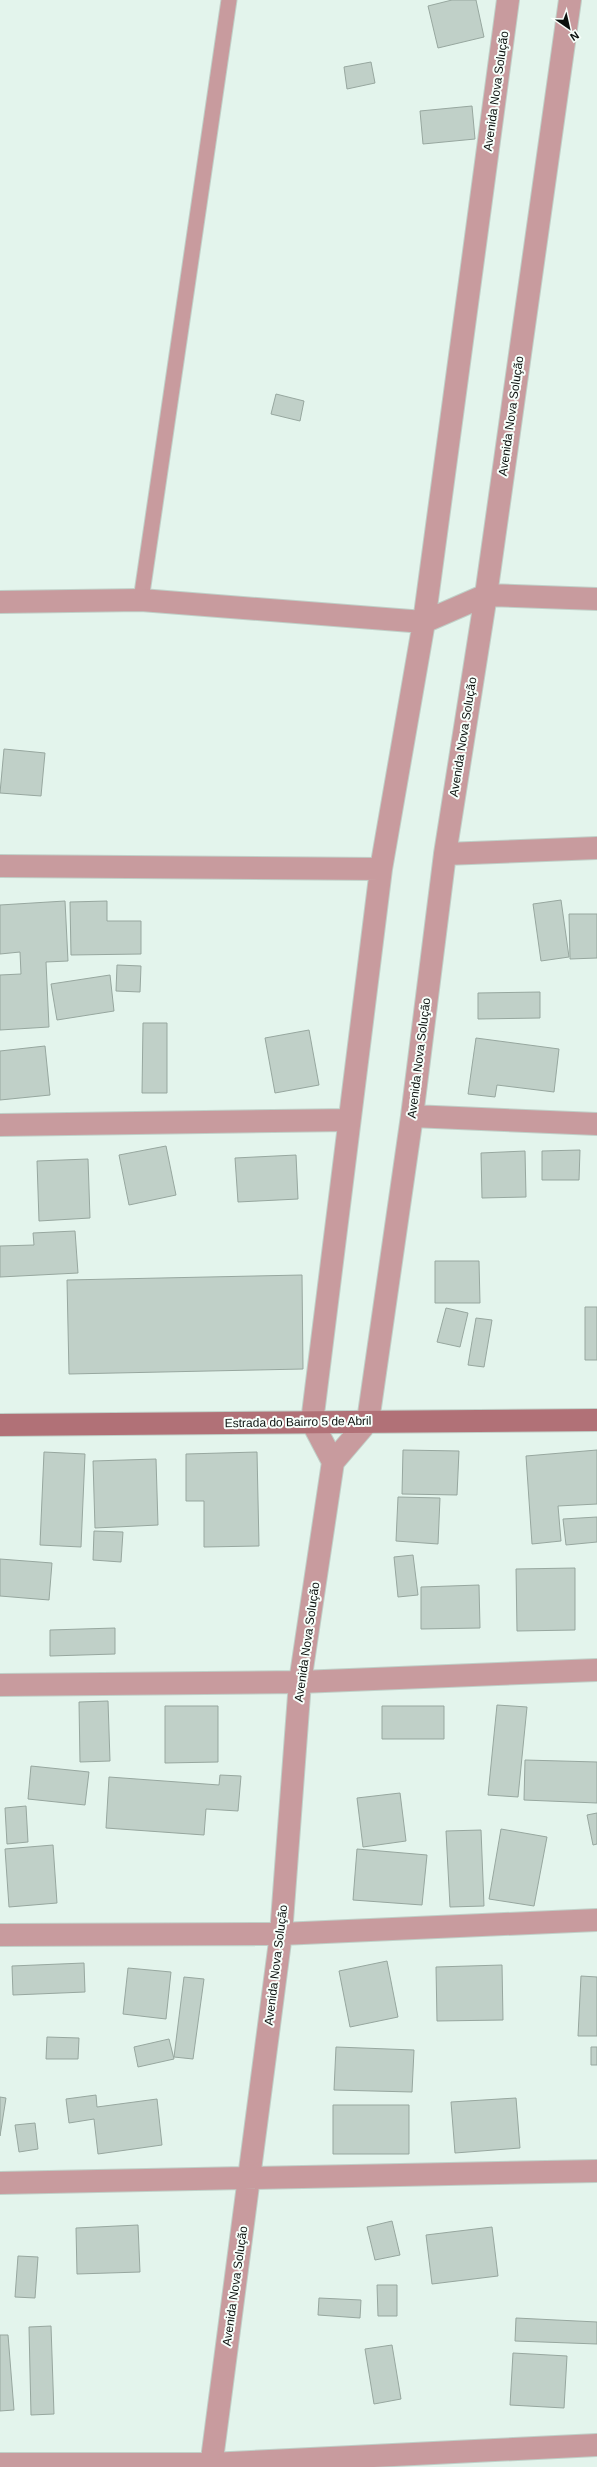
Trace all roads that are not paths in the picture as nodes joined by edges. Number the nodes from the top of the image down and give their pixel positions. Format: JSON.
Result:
{"nodes":[{"id":1,"x":229,"y":0,"type":"edge"},
{"id":2,"x":508,"y":0,"type":"edge"},
{"id":3,"x":570,"y":0,"type":"edge"},
{"id":4,"x":486,"y":595,"type":"junction"},
{"id":5,"x":597,"y":599,"type":"edge"},
{"id":6,"x":141,"y":600,"type":"junction"},
{"id":7,"x":0,"y":602,"type":"edge"},
{"id":8,"x":424,"y":622,"type":"junction"},
{"id":9,"x":597,"y":848,"type":"edge"},
{"id":10,"x":444,"y":854,"type":"junction"},
{"id":11,"x":0,"y":866,"type":"edge"},
{"id":12,"x":381,"y":869,"type":"junction"},
{"id":13,"x":412,"y":1116,"type":"junction"},
{"id":14,"x":349,"y":1120,"type":"junction"},
{"id":15,"x":597,"y":1124,"type":"edge"},
{"id":16,"x":0,"y":1125,"type":"edge"},
{"id":17,"x":597,"y":1420,"type":"edge"},
{"id":18,"x":368,"y":1421,"type":"junction"},
{"id":19,"x":312,"y":1422,"type":"junction"},
{"id":20,"x":0,"y":1425,"type":"edge"},
{"id":21,"x":333,"y":1462,"type":"junction"},
{"id":22,"x":597,"y":1670,"type":"edge"},
{"id":23,"x":300,"y":1682,"type":"junction"},
{"id":24,"x":0,"y":1685,"type":"edge"},
{"id":25,"x":597,"y":1920,"type":"edge"},
{"id":26,"x":281,"y":1934,"type":"junction"},
{"id":27,"x":0,"y":1935,"type":"edge"},
{"id":28,"x":597,"y":2171,"type":"edge"},
{"id":29,"x":249,"y":2180,"type":"junction"},
{"id":30,"x":0,"y":2183,"type":"edge"},
{"id":31,"x":597,"y":2445,"type":"edge"},
{"id":32,"x":0,"y":2464,"type":"edge"},
{"id":33,"x":211,"y":2466,"type":"edge"}],
"edges":[{"from":1,"to":6,"type":"lane"},
{"from":2,"to":8,"type":"street","name":"Avenida Nova Solução"},
{"from":3,"to":4,"type":"street","name":"Avenida Nova Solução"},
{"from":4,"to":5,"type":"street"},
{"from":4,"to":8,"type":"street"},
{"from":4,"to":10,"type":"street","name":"Avenida Nova Solução"},
{"from":6,"to":7,"type":"street"},
{"from":6,"to":8,"type":"street"},
{"from":8,"to":12,"type":"street","name":"Avenida Nova Solução"},
{"from":9,"to":10,"type":"street"},
{"from":10,"to":13,"type":"street","name":"Avenida Nova Solução"},
{"from":11,"to":12,"type":"street"},
{"from":12,"to":14,"type":"street","name":"Avenida Nova Solução"},
{"from":13,"to":15,"type":"street"},
{"from":13,"to":18,"type":"street","name":"Avenida Nova Solução"},
{"from":14,"to":16,"type":"street"},
{"from":14,"to":19,"type":"street","name":"Avenida Nova Solução"},
{"from":17,"to":18,"type":"street","name":"Estrada do Bairro 5 de Abril"},
{"from":18,"to":19,"type":"street","name":"Estrada do Bairro 5 de Abril"},
{"from":18,"to":21,"type":"street"},
{"from":19,"to":20,"type":"street","name":"Estrada do Bairro 5 de Abril"},
{"from":19,"to":21,"type":"street"},
{"from":21,"to":23,"type":"street","name":"Avenida Nova Solução"},
{"from":22,"to":23,"type":"street"},
{"from":23,"to":24,"type":"street"},
{"from":23,"to":26,"type":"street","name":"Avenida Nova Solução"},
{"from":25,"to":26,"type":"street"},
{"from":26,"to":27,"type":"street"},
{"from":26,"to":29,"type":"street","name":"Avenida Nova Solução"},
{"from":28,"to":29,"type":"street"},
{"from":29,"to":30,"type":"street"},
{"from":29,"to":33,"type":"street","name":"Avenida Nova Solução"},
{"from":31,"to":33,"type":"street"},
{"from":32,"to":33,"type":"street"}]}
